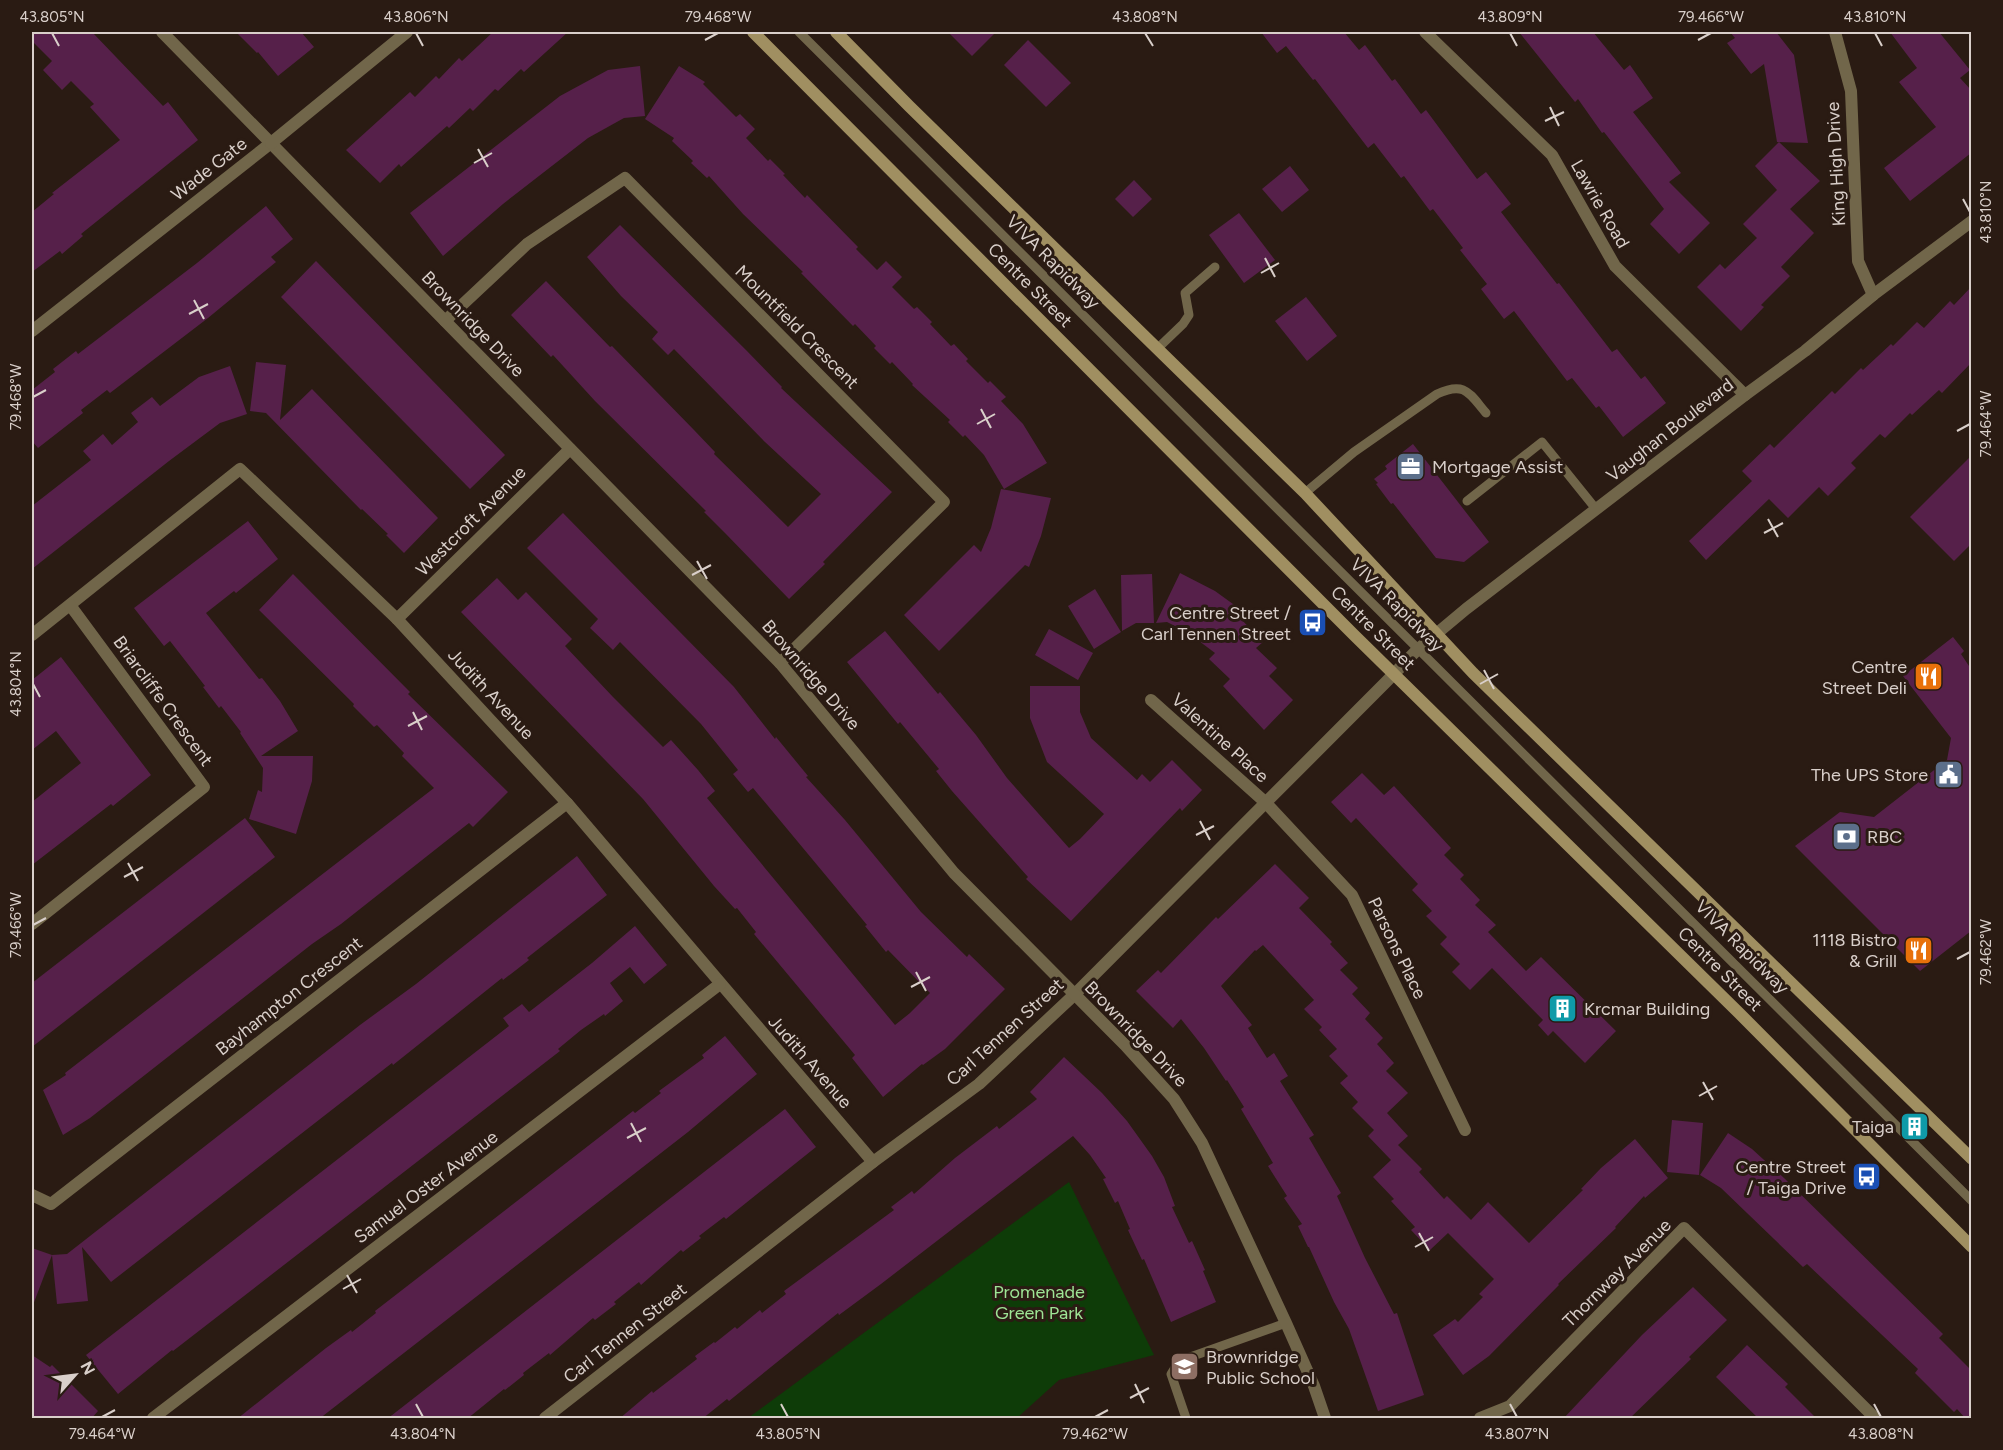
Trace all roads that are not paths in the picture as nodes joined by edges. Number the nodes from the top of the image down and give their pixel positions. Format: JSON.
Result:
{"nodes":[{"id":1,"x":162,"y":32,"type":"edge"},
{"id":2,"x":407,"y":32,"type":"edge"},
{"id":3,"x":753,"y":32,"type":"edge"},
{"id":4,"x":799,"y":32,"type":"edge"},
{"id":5,"x":836,"y":32,"type":"edge"},
{"id":6,"x":1425,"y":32,"type":"edge"},
{"id":7,"x":1835,"y":32,"type":"edge"},
{"id":8,"x":271,"y":143,"type":"junction"},
{"id":9,"x":1971,"y":221,"type":"edge"},
{"id":10,"x":1215,"y":267,"type":"dead end"},
{"id":11,"x":1873,"y":295,"type":"junction"},
{"id":12,"x":445,"y":321,"type":"junction"},
{"id":13,"x":32,"y":331,"type":"edge"},
{"id":14,"x":1158,"y":348,"type":"junction"},
{"id":15,"x":1745,"y":395,"type":"junction"},
{"id":16,"x":1486,"y":413,"type":"dead end"},
{"id":17,"x":570,"y":449,"type":"junction"},
{"id":18,"x":1305,"y":493,"type":"junction"},
{"id":19,"x":1467,"y":501,"type":"dead end"},
{"id":20,"x":1596,"y":509,"type":"junction"},
{"id":21,"x":70,"y":604,"type":"junction"},
{"id":22,"x":397,"y":619,"type":"junction"},
{"id":23,"x":1437,"y":633,"type":"junction"},
{"id":24,"x":32,"y":635,"type":"edge"},
{"id":25,"x":1417,"y":650,"type":"junction"},
{"id":26,"x":780,"y":663,"type":"junction"},
{"id":27,"x":1394,"y":673,"type":"junction"},
{"id":28,"x":1151,"y":700,"type":"dead end"},
{"id":29,"x":1265,"y":802,"type":"junction"},
{"id":30,"x":567,"y":803,"type":"junction"},
{"id":31,"x":32,"y":924,"type":"edge"},
{"id":32,"x":720,"y":984,"type":"junction"},
{"id":33,"x":1074,"y":995,"type":"junction"},
{"id":34,"x":1465,"y":1130,"type":"dead end"},
{"id":35,"x":1971,"y":1159,"type":"edge"},
{"id":36,"x":873,"y":1162,"type":"junction"},
{"id":37,"x":32,"y":1195,"type":"edge"},
{"id":38,"x":1971,"y":1201,"type":"edge"},
{"id":39,"x":1971,"y":1247,"type":"edge"},
{"id":40,"x":1287,"y":1323,"type":"junction"},
{"id":41,"x":153,"y":1419,"type":"edge"},
{"id":42,"x":545,"y":1419,"type":"edge"},
{"id":43,"x":1186,"y":1419,"type":"edge"},
{"id":44,"x":1325,"y":1419,"type":"edge"},
{"id":45,"x":1480,"y":1419,"type":"edge"},
{"id":46,"x":1875,"y":1419,"type":"edge"}],
"edges":[{"from":1,"to":8,"type":"street","name":"Brownridge Drive"},
{"from":2,"to":8,"type":"street","name":"Wade Gate"},
{"from":3,"to":27,"type":"main road","name":"Centre Street"},
{"from":4,"to":25,"type":"lane","name":"VIVA Rapidway"},
{"from":5,"to":14,"type":"main road"},
{"from":6,"to":15,"type":"street","name":"Lawrie Road"},
{"from":7,"to":11,"type":"street","name":"King High Drive"},
{"from":8,"to":12,"type":"street","name":"Brownridge Drive"},
{"from":8,"to":13,"type":"street","name":"Wade Gate"},
{"from":9,"to":11,"type":"street","name":"Vaughan Boulevard"},
{"from":10,"to":14,"type":"lane"},
{"from":11,"to":15,"type":"street","name":"Vaughan Boulevard"},
{"from":12,"to":17,"type":"street","name":"Brownridge Drive"},
{"from":12,"to":26,"type":"street","name":"Mountfield Crescent"},
{"from":14,"to":18,"type":"main road"},
{"from":15,"to":20,"type":"street","name":"Vaughan Boulevard"},
{"from":16,"to":18,"type":"lane"},
{"from":17,"to":22,"type":"street","name":"Westcroft Avenue"},
{"from":17,"to":26,"type":"street","name":"Brownridge Drive"},
{"from":18,"to":23,"type":"main road"},
{"from":19,"to":20,"type":"lane"},
{"from":20,"to":23,"type":"street","name":"Vaughan Boulevard"},
{"from":21,"to":22,"type":"street","name":"Judith Avenue"},
{"from":21,"to":24,"type":"street","name":"Judith Avenue"},
{"from":21,"to":31,"type":"street","name":"Briarcliffe Crescent"},
{"from":22,"to":30,"type":"street","name":"Judith Avenue"},
{"from":23,"to":25,"type":"street","name":"Vaughan Boulevard"},
{"from":23,"to":35,"type":"main road"},
{"from":25,"to":27,"type":"street","name":"Vaughan Boulevard"},
{"from":25,"to":38,"type":"lane","name":"VIVA Rapidway"},
{"from":26,"to":33,"type":"street","name":"Brownridge Drive"},
{"from":27,"to":29,"type":"street","name":"Carl Tennen Street"},
{"from":27,"to":39,"type":"main road","name":"Centre Street"},
{"from":28,"to":29,"type":"street","name":"Valentine Place"},
{"from":29,"to":33,"type":"street","name":"Carl Tennen Street"},
{"from":29,"to":34,"type":"street","name":"Parsons Place"},
{"from":30,"to":32,"type":"street","name":"Judith Avenue"},
{"from":30,"to":37,"type":"street","name":"Bayhampton Crescent"},
{"from":32,"to":36,"type":"street","name":"Judith Avenue"},
{"from":32,"to":41,"type":"street","name":"Samuel Oster Avenue"},
{"from":33,"to":36,"type":"street","name":"Carl Tennen Street"},
{"from":33,"to":40,"type":"street","name":"Brownridge Drive"},
{"from":36,"to":42,"type":"street","name":"Carl Tennen Street"},
{"from":40,"to":43,"type":"lane"},
{"from":40,"to":44,"type":"street","name":"Brownridge Drive"},
{"from":45,"to":46,"type":"street","name":"Thornway Avenue"}]}
